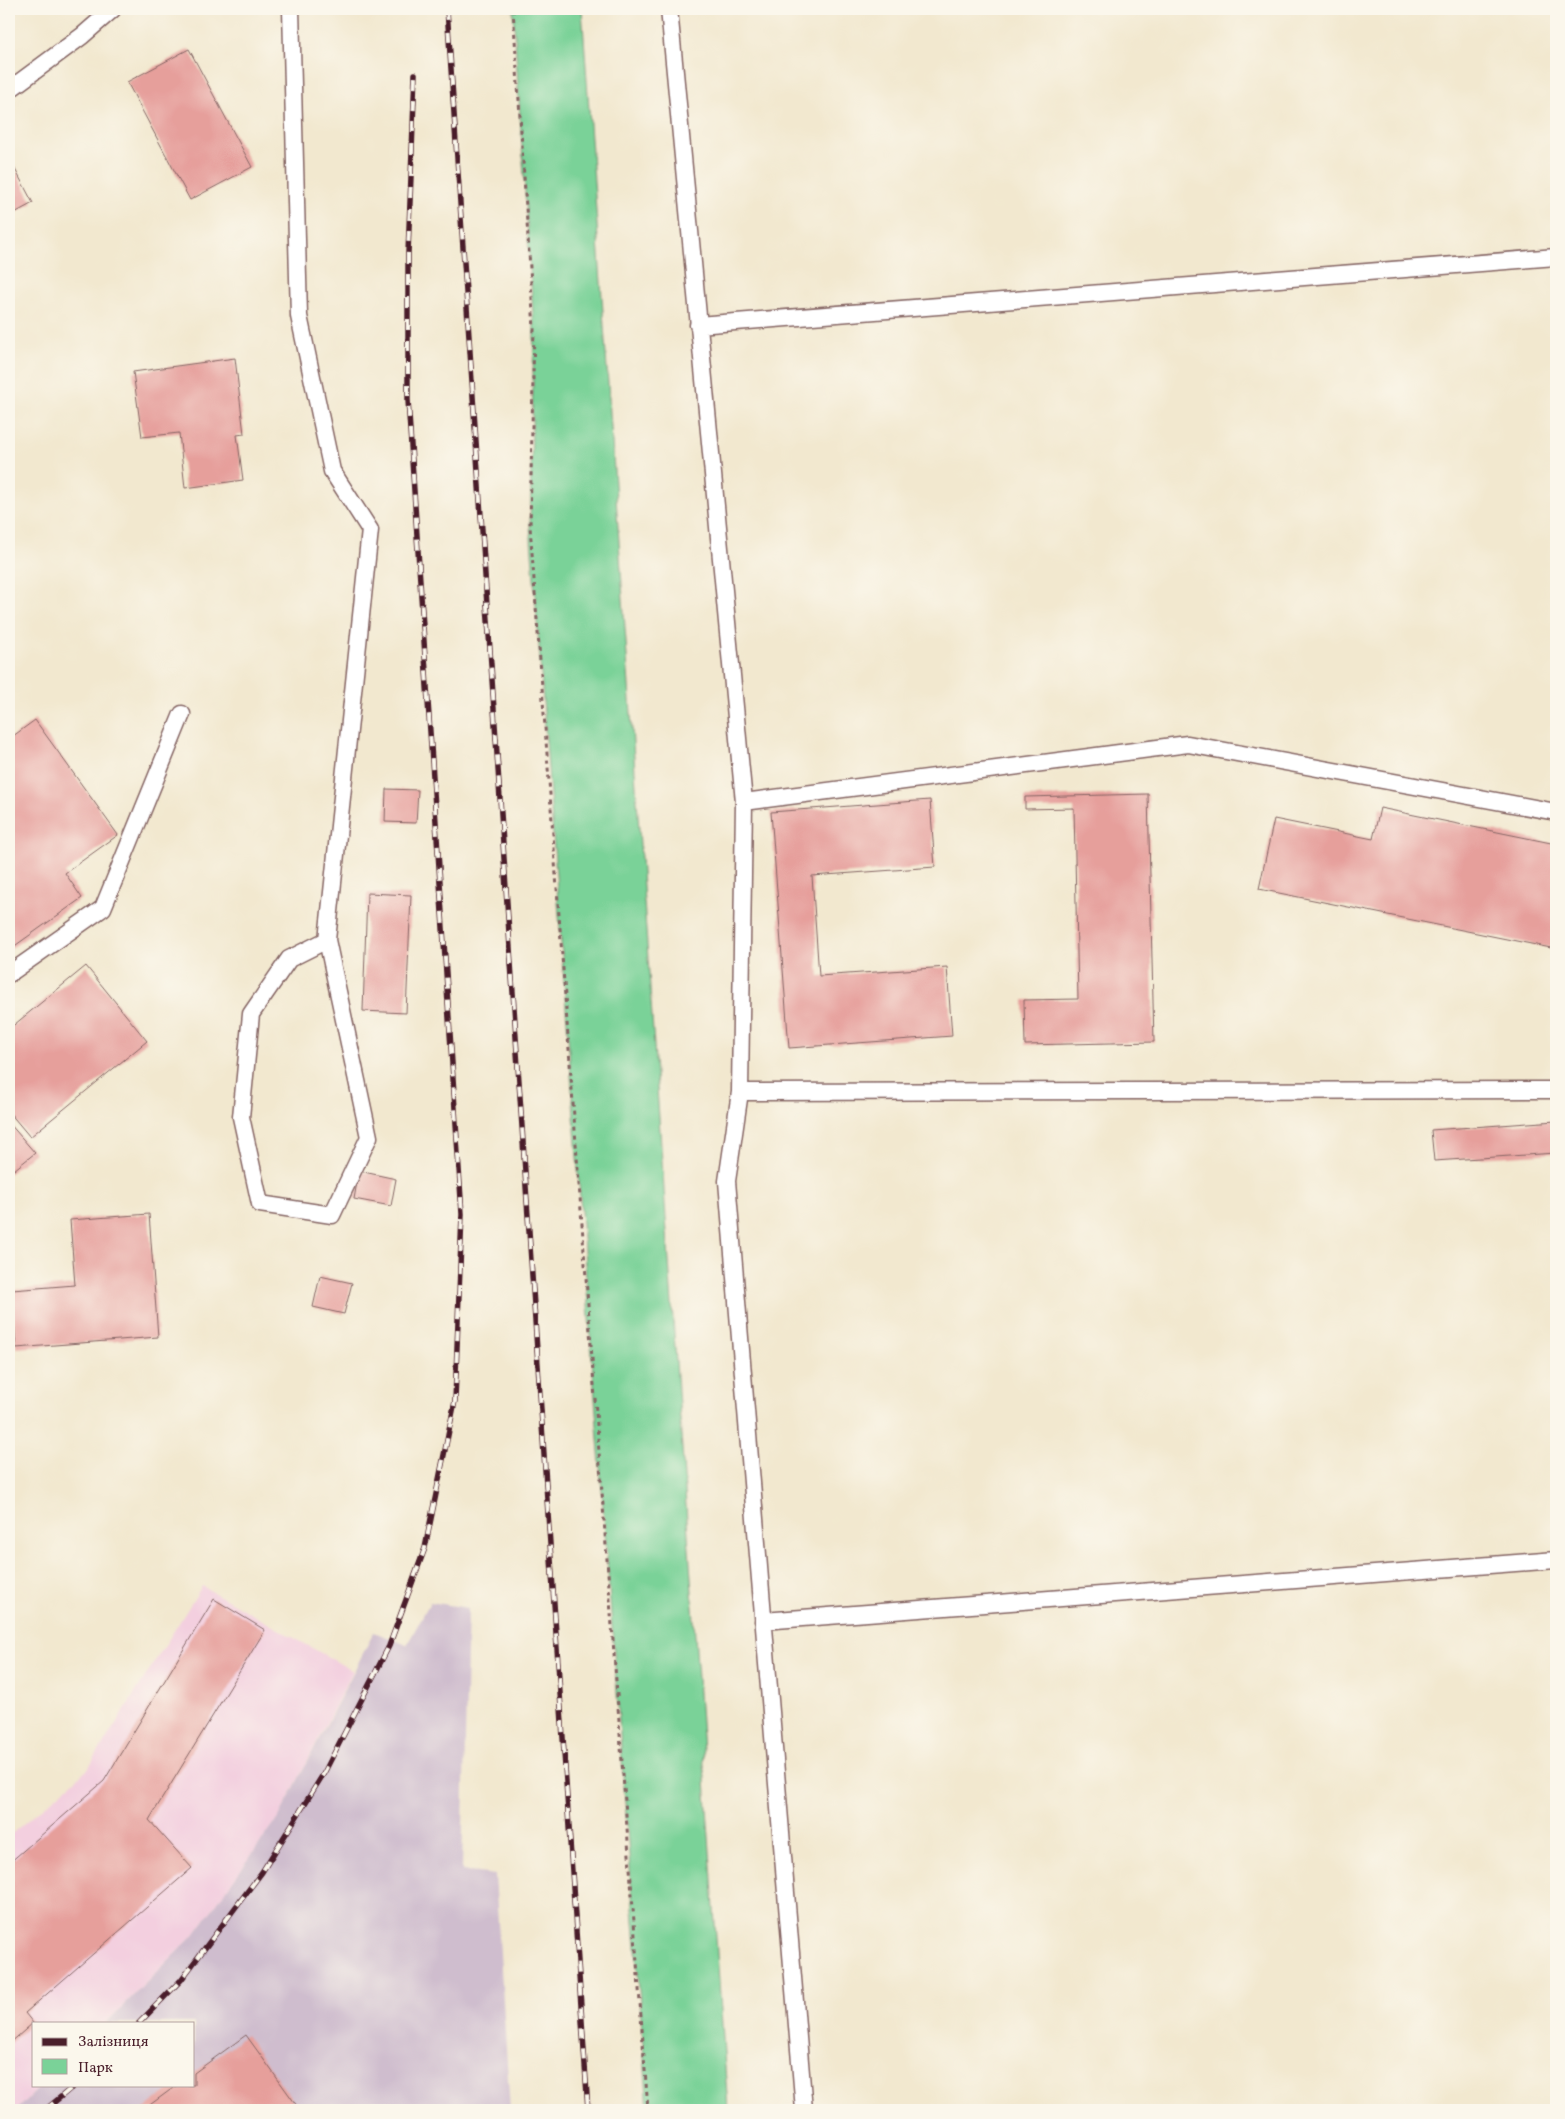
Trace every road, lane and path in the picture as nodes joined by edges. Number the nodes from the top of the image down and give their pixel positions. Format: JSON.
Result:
{"nodes":[{"id":1,"x":113,"y":9,"type":"edge"},
{"id":2,"x":291,"y":9,"type":"edge"},
{"id":3,"x":512,"y":9,"type":"edge"},
{"id":4,"x":670,"y":9,"type":"edge"},
{"id":5,"x":9,"y":90,"type":"edge"},
{"id":6,"x":1556,"y":257,"type":"edge"},
{"id":7,"x":698,"y":325,"type":"junction"},
{"id":8,"x":182,"y":714,"type":"dead end"},
{"id":9,"x":744,"y":802,"type":"junction"},
{"id":10,"x":1556,"y":812,"type":"edge"},
{"id":11,"x":327,"y":940,"type":"junction"},
{"id":12,"x":9,"y":974,"type":"edge"},
{"id":13,"x":1556,"y":1090,"type":"edge"},
{"id":14,"x":740,"y":1092,"type":"junction"},
{"id":15,"x":1556,"y":1560,"type":"edge"},
{"id":16,"x":764,"y":1621,"type":"junction"},
{"id":17,"x":648,"y":2110,"type":"edge"},
{"id":18,"x":804,"y":2110,"type":"edge"}],
"edges":[{"from":1,"to":5,"type":"lane"},
{"from":2,"to":11,"type":"lane"},
{"from":3,"to":17,"type":"path"},
{"from":4,"to":7,"type":"lane"},
{"from":6,"to":7,"type":"lane"},
{"from":7,"to":9,"type":"lane"},
{"from":8,"to":12,"type":"lane"},
{"from":9,"to":10,"type":"lane"},
{"from":9,"to":14,"type":"lane"},
{"from":11,"to":11,"type":"lane"},
{"from":13,"to":14,"type":"lane"},
{"from":14,"to":16,"type":"lane"},
{"from":15,"to":16,"type":"lane"},
{"from":16,"to":18,"type":"lane"}]}
